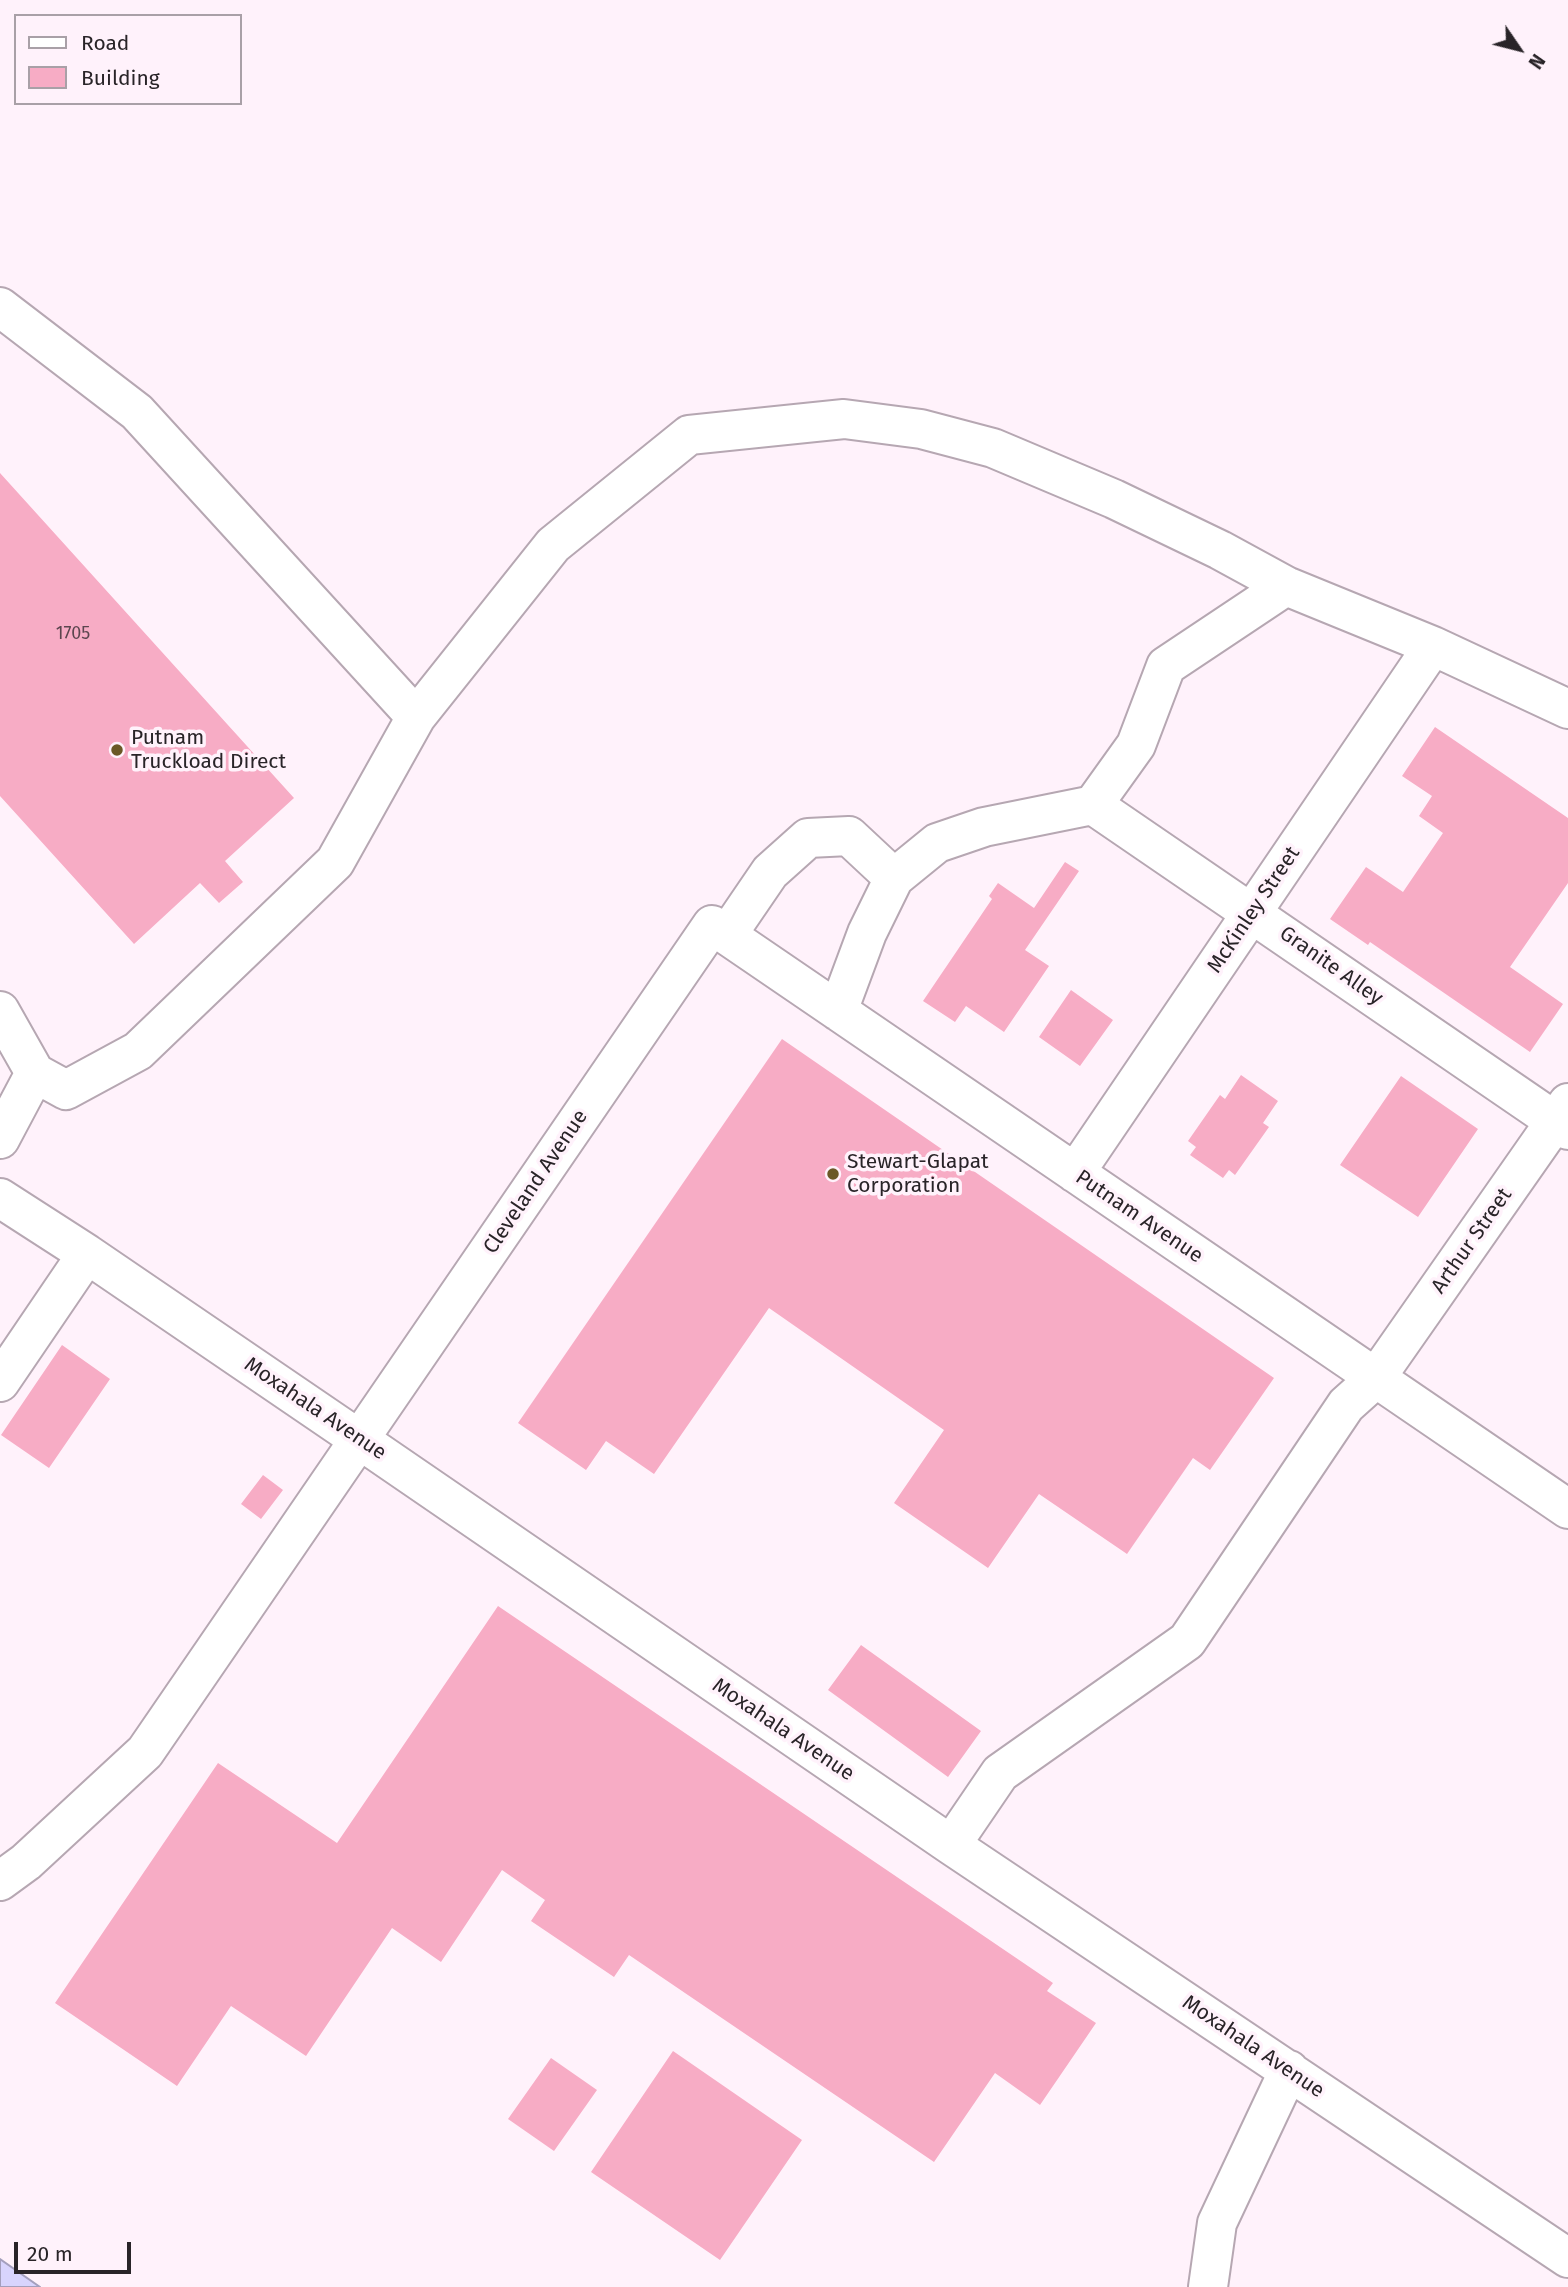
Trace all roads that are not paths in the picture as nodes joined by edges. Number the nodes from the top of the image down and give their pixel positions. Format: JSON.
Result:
{"nodes":[{"id":1,"x":0,"y":307,"type":"edge"},
{"id":2,"x":1286,"y":586,"type":"junction"},
{"id":3,"x":1433,"y":646,"type":"junction"},
{"id":4,"x":1568,"y":709,"type":"edge"},
{"id":5,"x":416,"y":718,"type":"junction"},
{"id":6,"x":1093,"y":805,"type":"junction"},
{"id":7,"x":894,"y":878,"type":"junction"},
{"id":8,"x":1253,"y":912,"type":"junction"},
{"id":9,"x":719,"y":930,"type":"junction"},
{"id":10,"x":0,"y":1011,"type":"edge"},
{"id":11,"x":838,"y":1011,"type":"junction"},
{"id":12,"x":35,"y":1073,"type":"junction"},
{"id":13,"x":1564,"y":1118,"type":"edge"},
{"id":14,"x":0,"y":1139,"type":"edge"},
{"id":15,"x":1075,"y":1173,"type":"junction"},
{"id":16,"x":0,"y":1198,"type":"edge"},
{"id":17,"x":87,"y":1254,"type":"junction"},
{"id":18,"x":7,"y":1356,"type":"edge"},
{"id":19,"x":1375,"y":1379,"type":"junction"},
{"id":20,"x":360,"y":1440,"type":"junction"},
{"id":21,"x":1568,"y":1509,"type":"edge"},
{"id":22,"x":951,"y":1845,"type":"junction"},
{"id":23,"x":3,"y":1876,"type":"edge"},
{"id":24,"x":1289,"y":2070,"type":"junction"},
{"id":25,"x":1568,"y":2259,"type":"edge"},
{"id":26,"x":1208,"y":2287,"type":"edge"}],
"edges":[{"from":1,"to":5,"type":"street"},
{"from":2,"to":3,"type":"street"},
{"from":2,"to":5,"type":"street"},
{"from":2,"to":6,"type":"street"},
{"from":3,"to":4,"type":"street"},
{"from":3,"to":8,"type":"street","name":"McKinley Street"},
{"from":5,"to":12,"type":"street"},
{"from":6,"to":7,"type":"street"},
{"from":6,"to":8,"type":"street","name":"Granite Alley"},
{"from":7,"to":9,"type":"street","name":"Cleveland Avenue"},
{"from":7,"to":11,"type":"street"},
{"from":8,"to":13,"type":"street","name":"Granite Alley"},
{"from":8,"to":15,"type":"street","name":"McKinley Street"},
{"from":9,"to":11,"type":"street","name":"Putnam Avenue"},
{"from":9,"to":20,"type":"street","name":"Cleveland Avenue"},
{"from":10,"to":12,"type":"street"},
{"from":11,"to":15,"type":"street","name":"Putnam Avenue"},
{"from":12,"to":14,"type":"street"},
{"from":13,"to":19,"type":"street","name":"Arthur Street"},
{"from":15,"to":19,"type":"street","name":"Putnam Avenue"},
{"from":16,"to":17,"type":"street","name":"Moxahala Avenue"},
{"from":17,"to":18,"type":"street"},
{"from":17,"to":20,"type":"street","name":"Moxahala Avenue"},
{"from":19,"to":21,"type":"street","name":"Putnam Avenue"},
{"from":19,"to":22,"type":"street","name":"Arthur Street"},
{"from":20,"to":22,"type":"street","name":"Moxahala Avenue"},
{"from":20,"to":23,"type":"street","name":"Cleveland Avenue"},
{"from":22,"to":24,"type":"street","name":"Moxahala Avenue"},
{"from":24,"to":25,"type":"street","name":"Moxahala Avenue"},
{"from":24,"to":26,"type":"street"}]}
